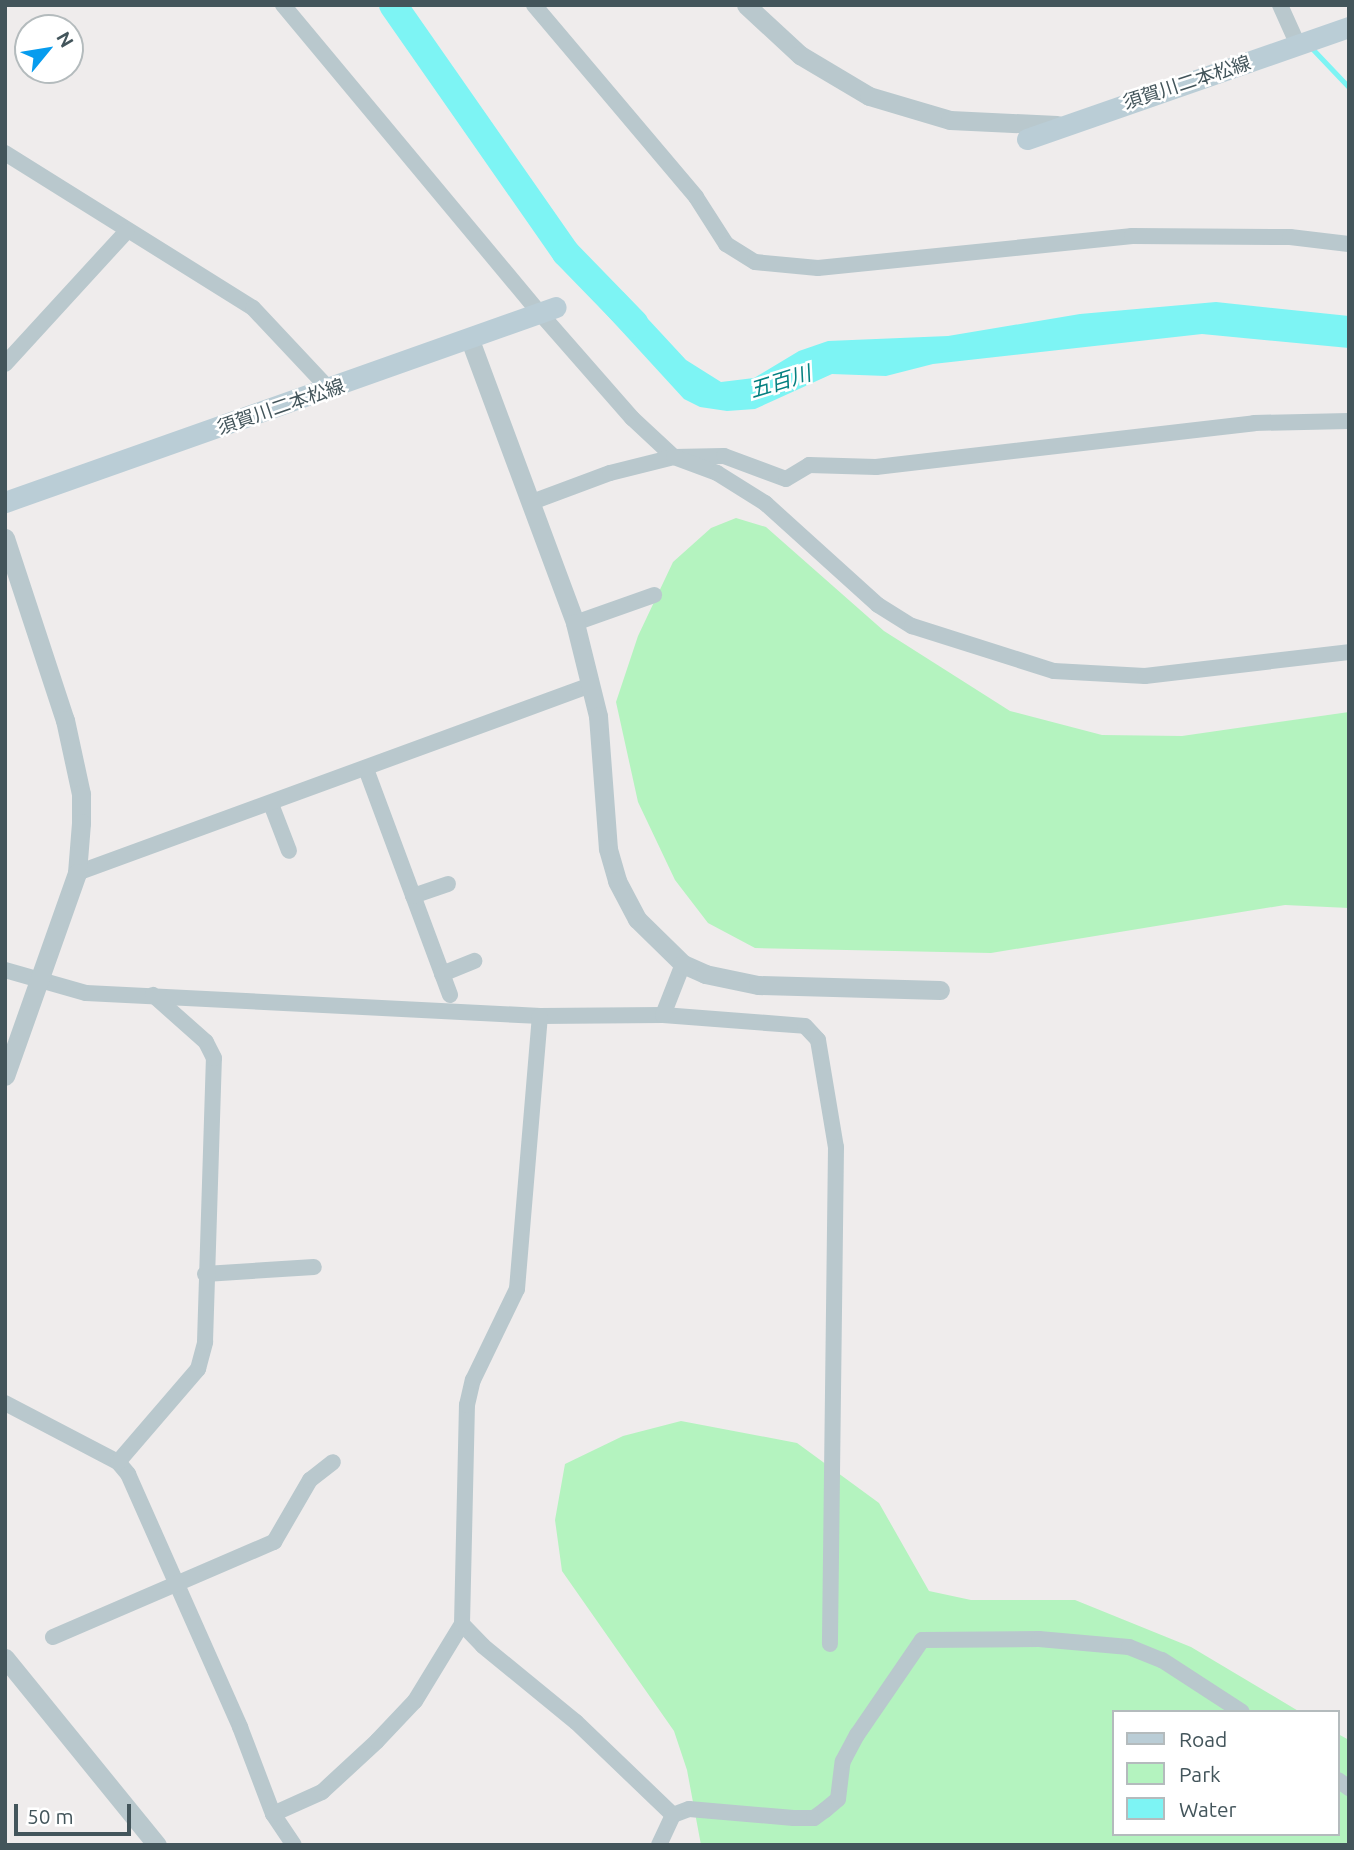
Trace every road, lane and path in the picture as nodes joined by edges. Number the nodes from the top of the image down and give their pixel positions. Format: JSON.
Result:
{"nodes":[{"id":1,"x":283,"y":5,"type":"edge"},
{"id":2,"x":534,"y":5,"type":"edge"},
{"id":3,"x":746,"y":5,"type":"edge"},
{"id":4,"x":1280,"y":5,"type":"edge"},
{"id":5,"x":1349,"y":27,"type":"edge"},
{"id":6,"x":1298,"y":46,"type":"junction"},
{"id":7,"x":1058,"y":125,"type":"junction"},
{"id":8,"x":1027,"y":139,"type":"dead end"},
{"id":9,"x":5,"y":153,"type":"edge"},
{"id":10,"x":127,"y":231,"type":"junction"},
{"id":11,"x":1349,"y":244,"type":"edge"},
{"id":12,"x":548,"y":310,"type":"junction"},
{"id":13,"x":470,"y":340,"type":"junction"},
{"id":14,"x":5,"y":364,"type":"edge"},
{"id":15,"x":330,"y":390,"type":"junction"},
{"id":16,"x":1349,"y":421,"type":"edge"},
{"id":17,"x":674,"y":457,"type":"junction"},
{"id":18,"x":5,"y":502,"type":"edge"},
{"id":19,"x":532,"y":502,"type":"junction"},
{"id":20,"x":5,"y":538,"type":"edge"},
{"id":21,"x":654,"y":595,"type":"dead end"},
{"id":22,"x":575,"y":623,"type":"junction"},
{"id":23,"x":1349,"y":652,"type":"edge"},
{"id":24,"x":592,"y":685,"type":"junction"},
{"id":25,"x":366,"y":769,"type":"junction"},
{"id":26,"x":271,"y":804,"type":"junction"},
{"id":27,"x":289,"y":852,"type":"dead end"},
{"id":28,"x":77,"y":873,"type":"junction"},
{"id":29,"x":448,"y":884,"type":"dead end"},
{"id":30,"x":413,"y":896,"type":"junction"},
{"id":31,"x":475,"y":961,"type":"dead end"},
{"id":32,"x":683,"y":964,"type":"junction"},
{"id":33,"x":5,"y":970,"type":"edge"},
{"id":34,"x":442,"y":974,"type":"junction"},
{"id":35,"x":41,"y":981,"type":"junction"},
{"id":36,"x":940,"y":990,"type":"dead end"},
{"id":37,"x":153,"y":995,"type":"junction"},
{"id":38,"x":450,"y":995,"type":"dead end"},
{"id":39,"x":663,"y":1015,"type":"junction"},
{"id":40,"x":540,"y":1016,"type":"junction"},
{"id":41,"x":5,"y":1076,"type":"edge"},
{"id":42,"x":314,"y":1267,"type":"dead end"},
{"id":43,"x":205,"y":1274,"type":"junction"},
{"id":44,"x":5,"y":1403,"type":"edge"},
{"id":45,"x":118,"y":1462,"type":"junction"},
{"id":46,"x":333,"y":1462,"type":"dead end"},
{"id":47,"x":175,"y":1581,"type":"junction"},
{"id":48,"x":462,"y":1624,"type":"junction"},
{"id":49,"x":53,"y":1637,"type":"dead end"},
{"id":50,"x":830,"y":1644,"type":"dead end"},
{"id":51,"x":5,"y":1658,"type":"edge"},
{"id":52,"x":1239,"y":1710,"type":"edge"},
{"id":53,"x":273,"y":1814,"type":"junction"},
{"id":54,"x":673,"y":1815,"type":"junction"},
{"id":55,"x":157,"y":1845,"type":"edge"},
{"id":56,"x":294,"y":1845,"type":"edge"},
{"id":57,"x":659,"y":1845,"type":"edge"}],
"edges":[{"from":1,"to":12,"type":"street"},
{"from":2,"to":11,"type":"street"},
{"from":3,"to":7,"type":"street"},
{"from":4,"to":6,"type":"street"},
{"from":5,"to":6,"type":"main road","name":"須賀川二本松線"},
{"from":6,"to":7,"type":"main road","name":"須賀川二本松線"},
{"from":7,"to":8,"type":"main road","name":"須賀川二本松線"},
{"from":9,"to":10,"type":"street"},
{"from":10,"to":14,"type":"street"},
{"from":10,"to":15,"type":"street"},
{"from":12,"to":13,"type":"main road","name":"須賀川二本松線"},
{"from":12,"to":17,"type":"street"},
{"from":13,"to":15,"type":"main road","name":"須賀川二本松線"},
{"from":13,"to":19,"type":"street"},
{"from":15,"to":18,"type":"main road","name":"須賀川二本松線"},
{"from":16,"to":17,"type":"street"},
{"from":17,"to":19,"type":"street"},
{"from":17,"to":23,"type":"street"},
{"from":19,"to":22,"type":"street"},
{"from":20,"to":28,"type":"street"},
{"from":21,"to":22,"type":"street"},
{"from":22,"to":24,"type":"street"},
{"from":24,"to":25,"type":"street"},
{"from":24,"to":32,"type":"street"},
{"from":25,"to":26,"type":"street"},
{"from":25,"to":30,"type":"street"},
{"from":26,"to":27,"type":"street"},
{"from":26,"to":28,"type":"street"},
{"from":28,"to":35,"type":"street"},
{"from":29,"to":30,"type":"street"},
{"from":30,"to":34,"type":"street"},
{"from":31,"to":34,"type":"street"},
{"from":32,"to":36,"type":"street"},
{"from":32,"to":39,"type":"street"},
{"from":33,"to":35,"type":"street"},
{"from":34,"to":38,"type":"street"},
{"from":35,"to":37,"type":"street"},
{"from":35,"to":41,"type":"street"},
{"from":37,"to":40,"type":"street"},
{"from":37,"to":43,"type":"street"},
{"from":39,"to":40,"type":"street"},
{"from":39,"to":50,"type":"street"},
{"from":40,"to":48,"type":"street"},
{"from":42,"to":43,"type":"street"},
{"from":43,"to":45,"type":"street"},
{"from":44,"to":45,"type":"street"},
{"from":45,"to":47,"type":"street"},
{"from":46,"to":47,"type":"street"},
{"from":47,"to":49,"type":"street"},
{"from":47,"to":53,"type":"street"},
{"from":48,"to":53,"type":"street"},
{"from":48,"to":54,"type":"street"},
{"from":51,"to":55,"type":"street"},
{"from":52,"to":54,"type":"street"},
{"from":53,"to":56,"type":"street"},
{"from":54,"to":57,"type":"street"}]}
